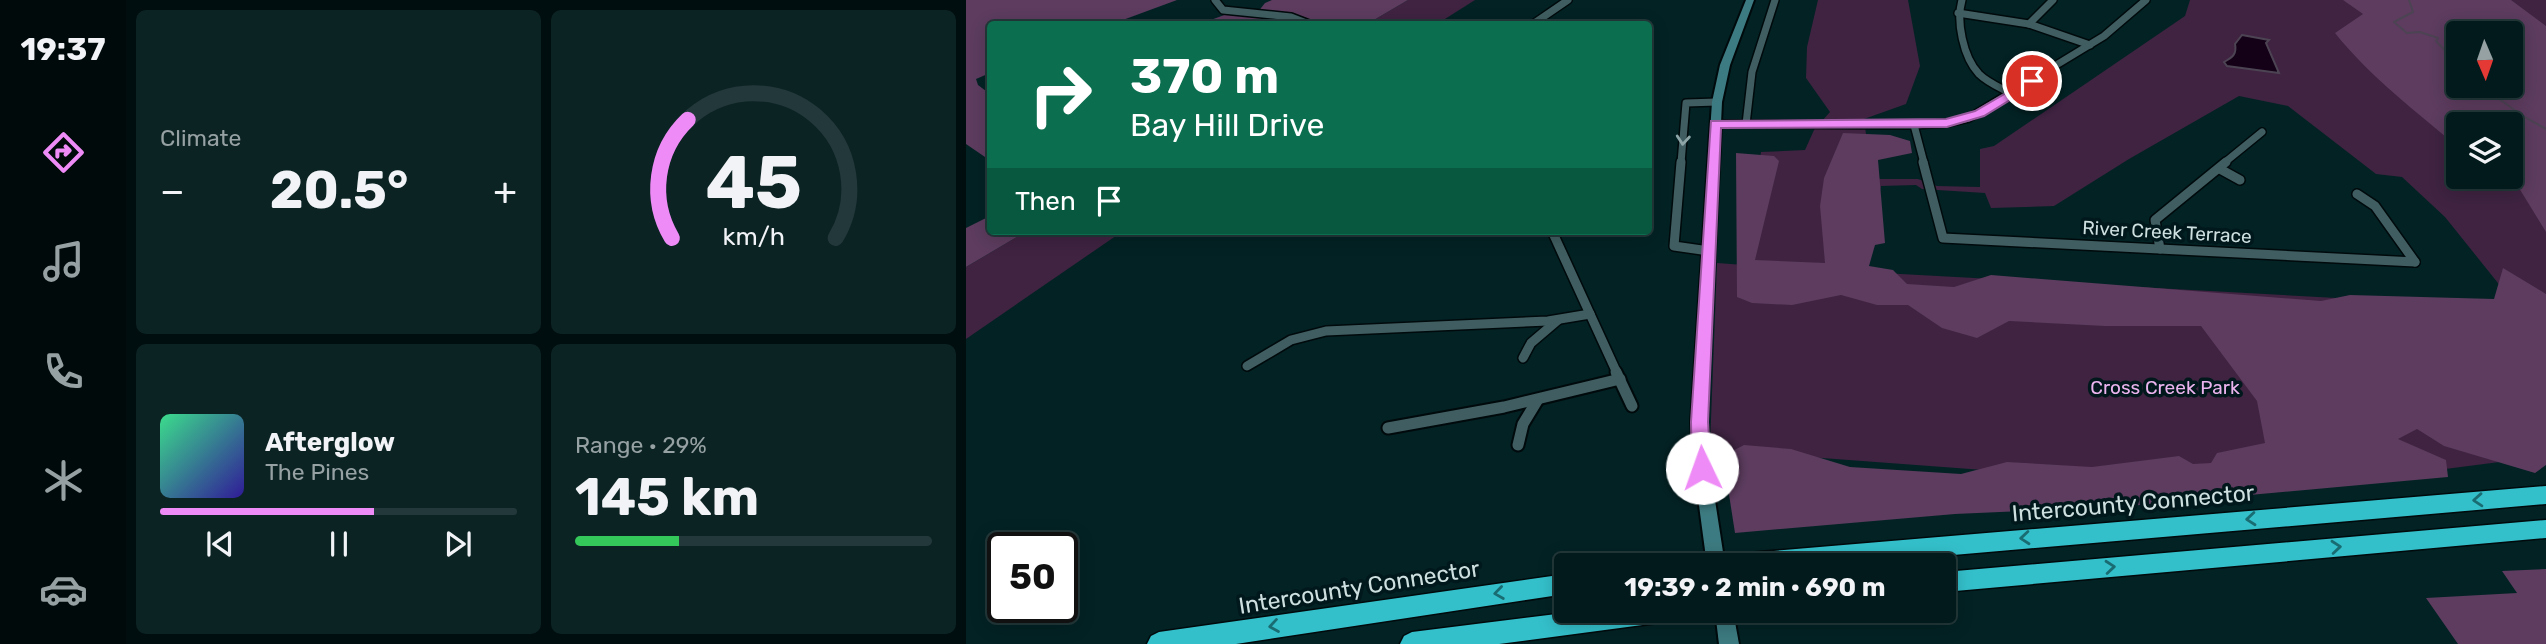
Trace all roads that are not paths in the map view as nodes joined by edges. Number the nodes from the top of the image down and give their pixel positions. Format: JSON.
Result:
{"nodes":[{"id":1,"x":1214,"y":0,"type":"edge"},
{"id":2,"x":1568,"y":0,"type":"edge"},
{"id":3,"x":1750,"y":0,"type":"edge"},
{"id":4,"x":1775,"y":0,"type":"edge"},
{"id":5,"x":1962,"y":0,"type":"edge"},
{"id":6,"x":2053,"y":0,"type":"edge"},
{"id":7,"x":2146,"y":0,"type":"edge"},
{"id":8,"x":1958,"y":13,"type":"junction"},
{"id":9,"x":1302,"y":21,"type":"edge"},
{"id":10,"x":1537,"y":21,"type":"edge"},
{"id":11,"x":2029,"y":24,"type":"junction"},
{"id":12,"x":2090,"y":45,"type":"junction"},
{"id":13,"x":2012,"y":94,"type":"junction"},
{"id":14,"x":1717,"y":102,"type":"junction"},
{"id":15,"x":1715,"y":124,"type":"junction"},
{"id":16,"x":1746,"y":124,"type":"junction"},
{"id":17,"x":1914,"y":125,"type":"junction"},
{"id":18,"x":2262,"y":132,"type":"dead end"},
{"id":19,"x":2220,"y":169,"type":"junction"},
{"id":20,"x":2240,"y":180,"type":"dead end"},
{"id":21,"x":2357,"y":194,"type":"dead end"},
{"id":22,"x":1554,"y":235,"type":"edge"},
{"id":23,"x":2160,"y":249,"type":"junction"},
{"id":24,"x":1709,"y":251,"type":"junction"},
{"id":25,"x":1590,"y":314,"type":"junction"},
{"id":26,"x":1559,"y":320,"type":"junction"},
{"id":27,"x":1523,"y":358,"type":"dead end"},
{"id":28,"x":1248,"y":366,"type":"dead end"},
{"id":29,"x":1619,"y":379,"type":"junction"},
{"id":30,"x":1537,"y":401,"type":"junction"},
{"id":31,"x":1632,"y":406,"type":"dead end"},
{"id":32,"x":1388,"y":428,"type":"dead end"},
{"id":33,"x":1518,"y":445,"type":"dead end"},
{"id":34,"x":2546,"y":495,"type":"edge"},
{"id":35,"x":2546,"y":530,"type":"edge"},
{"id":36,"x":1714,"y":553,"type":"edge"},
{"id":37,"x":1867,"y":553,"type":"edge"},
{"id":38,"x":1956,"y":581,"type":"edge"},
{"id":39,"x":1554,"y":586,"type":"edge"},
{"id":40,"x":1573,"y":623,"type":"edge"},
{"id":41,"x":1726,"y":623,"type":"edge"},
{"id":42,"x":1159,"y":644,"type":"edge"},
{"id":43,"x":1412,"y":644,"type":"edge"},
{"id":44,"x":1729,"y":644,"type":"edge"}],
"edges":[{"from":1,"to":9,"type":"street"},
{"from":2,"to":10,"type":"street"},
{"from":3,"to":14,"type":"main road"},
{"from":4,"to":16,"type":"street"},
{"from":5,"to":8,"type":"street"},
{"from":6,"to":11,"type":"street"},
{"from":7,"to":12,"type":"street"},
{"from":8,"to":11,"type":"street"},
{"from":8,"to":13,"type":"street"},
{"from":11,"to":12,"type":"street"},
{"from":12,"to":13,"type":"street"},
{"from":13,"to":17,"type":"street"},
{"from":14,"to":15,"type":"main road"},
{"from":14,"to":24,"type":"street","one_way":true},
{"from":15,"to":16,"type":"street"},
{"from":15,"to":24,"type":"main road"},
{"from":16,"to":17,"type":"street"},
{"from":17,"to":23,"type":"street","name":"River Creek Terrace"},
{"from":18,"to":19,"type":"street"},
{"from":19,"to":20,"type":"street"},
{"from":19,"to":23,"type":"street"},
{"from":21,"to":23,"type":"street","name":"River Creek Terrace"},
{"from":22,"to":25,"type":"street"},
{"from":24,"to":36,"type":"main road"},
{"from":25,"to":26,"type":"street"},
{"from":25,"to":29,"type":"street"},
{"from":26,"to":27,"type":"street"},
{"from":26,"to":28,"type":"street"},
{"from":29,"to":30,"type":"street"},
{"from":29,"to":31,"type":"street"},
{"from":30,"to":32,"type":"street"},
{"from":30,"to":33,"type":"street"},
{"from":34,"to":37,"type":"highway","name":"Intercounty Connector","one_way":true},
{"from":38,"to":35,"type":"highway","one_way":true},
{"from":39,"to":42,"type":"highway","name":"Intercounty Connector","one_way":true},
{"from":40,"to":43,"type":"highway"},
{"from":41,"to":44,"type":"main road"}]}
